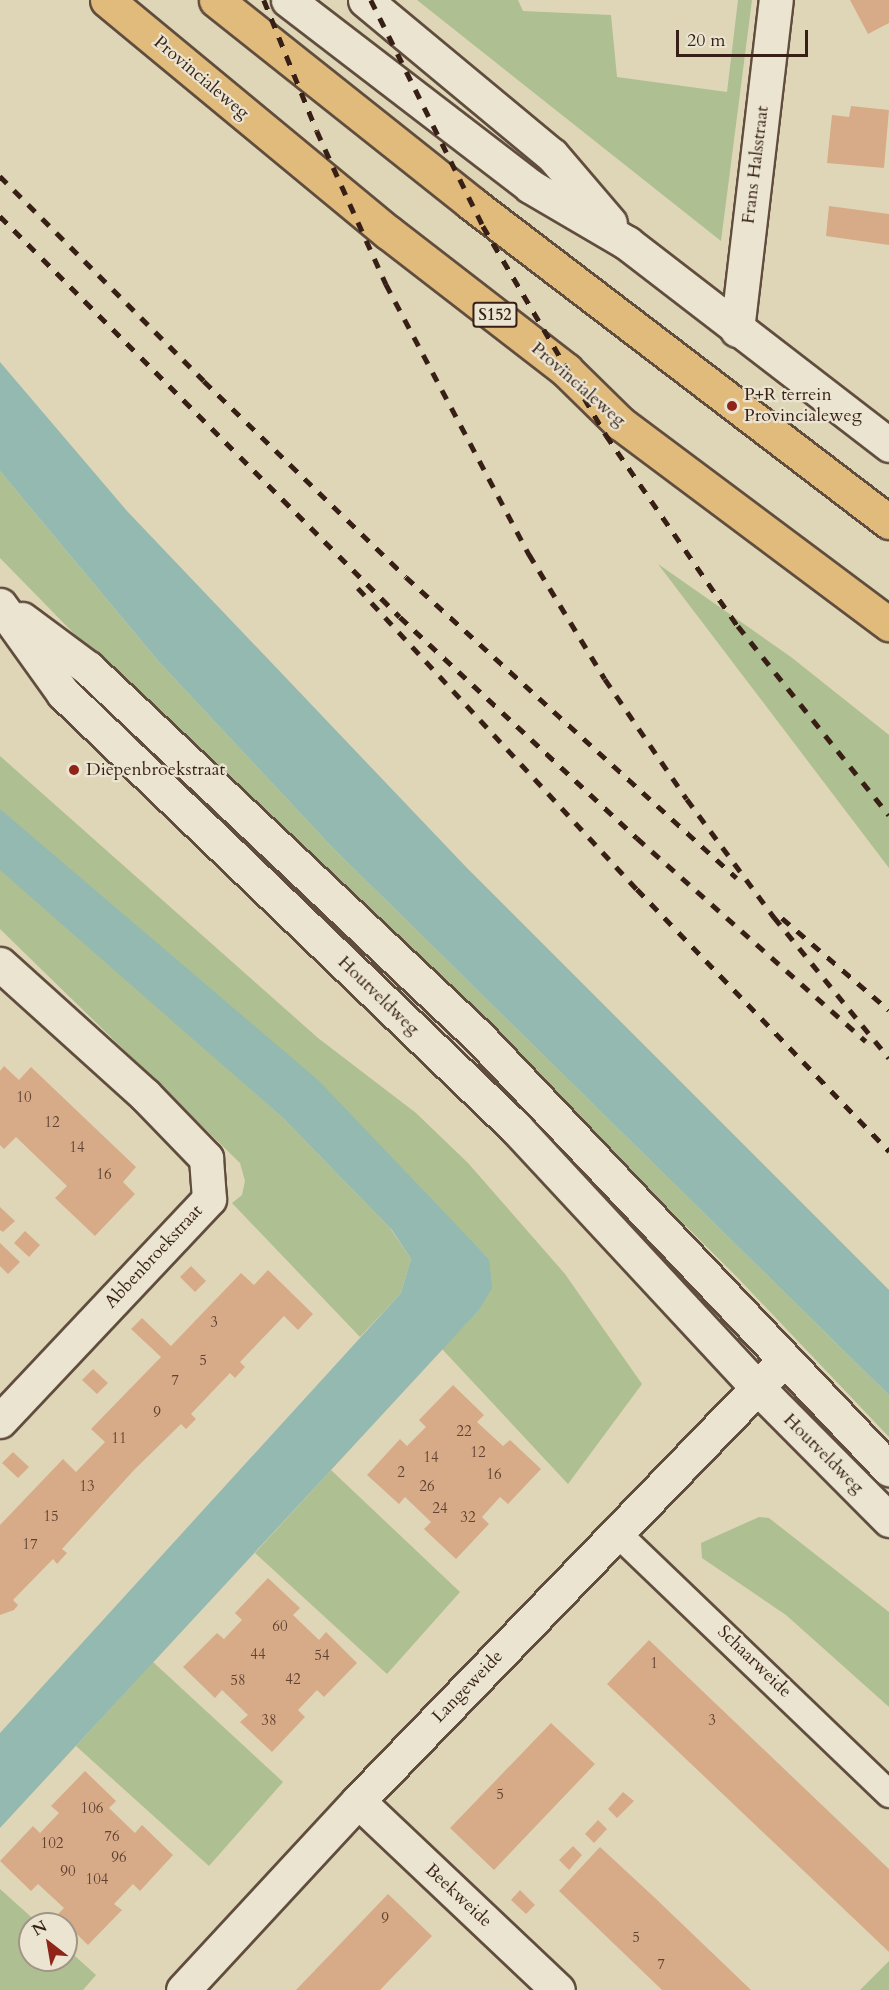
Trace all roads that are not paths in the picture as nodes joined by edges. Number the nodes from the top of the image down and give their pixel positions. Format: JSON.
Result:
{"nodes":[{"id":1,"x":107,"y":0,"type":"edge"},
{"id":2,"x":216,"y":0,"type":"edge"},
{"id":3,"x":288,"y":0,"type":"edge"},
{"id":4,"x":365,"y":0,"type":"edge"},
{"id":5,"x":776,"y":0,"type":"edge"},
{"id":6,"x":627,"y":243,"type":"junction"},
{"id":7,"x":737,"y":330,"type":"junction"},
{"id":8,"x":889,"y":445,"type":"edge"},
{"id":9,"x":889,"y":522,"type":"edge"},
{"id":10,"x":0,"y":604,"type":"edge"},
{"id":11,"x":889,"y":624,"type":"edge"},
{"id":12,"x":0,"y":964,"type":"edge"},
{"id":13,"x":784,"y":1360,"type":"junction"},
{"id":14,"x":758,"y":1388,"type":"junction"},
{"id":15,"x":0,"y":1420,"type":"edge"},
{"id":16,"x":889,"y":1469,"type":"edge"},
{"id":17,"x":889,"y":1520,"type":"edge"},
{"id":18,"x":617,"y":1533,"type":"junction"},
{"id":19,"x":889,"y":1794,"type":"edge"},
{"id":20,"x":358,"y":1801,"type":"junction"},
{"id":21,"x":183,"y":1990,"type":"edge"},
{"id":22,"x":558,"y":1990,"type":"edge"}],
"edges":[{"from":1,"to":11,"type":"main road","name":"Provincialeweg","number":"S152"},
{"from":2,"to":9,"type":"main road"},
{"from":3,"to":6,"type":"street"},
{"from":4,"to":6,"type":"street"},
{"from":5,"to":7,"type":"street","name":"Frans Halsstraat"},
{"from":6,"to":7,"type":"street"},
{"from":7,"to":8,"type":"street"},
{"from":10,"to":13,"type":"street","name":"Houtveldweg"},
{"from":10,"to":14,"type":"street","name":"Houtveldweg"},
{"from":12,"to":15,"type":"street","name":"Abbenbroekstraat"},
{"from":13,"to":14,"type":"street"},
{"from":13,"to":16,"type":"street","name":"Houtveldweg"},
{"from":14,"to":17,"type":"street","name":"Houtveldweg"},
{"from":14,"to":18,"type":"street","name":"Langeweide"},
{"from":18,"to":19,"type":"lane","name":"Schaarweide"},
{"from":18,"to":20,"type":"street","name":"Langeweide"},
{"from":20,"to":21,"type":"street","name":"Langeweide"},
{"from":20,"to":22,"type":"street","name":"Beekweide"}]}
